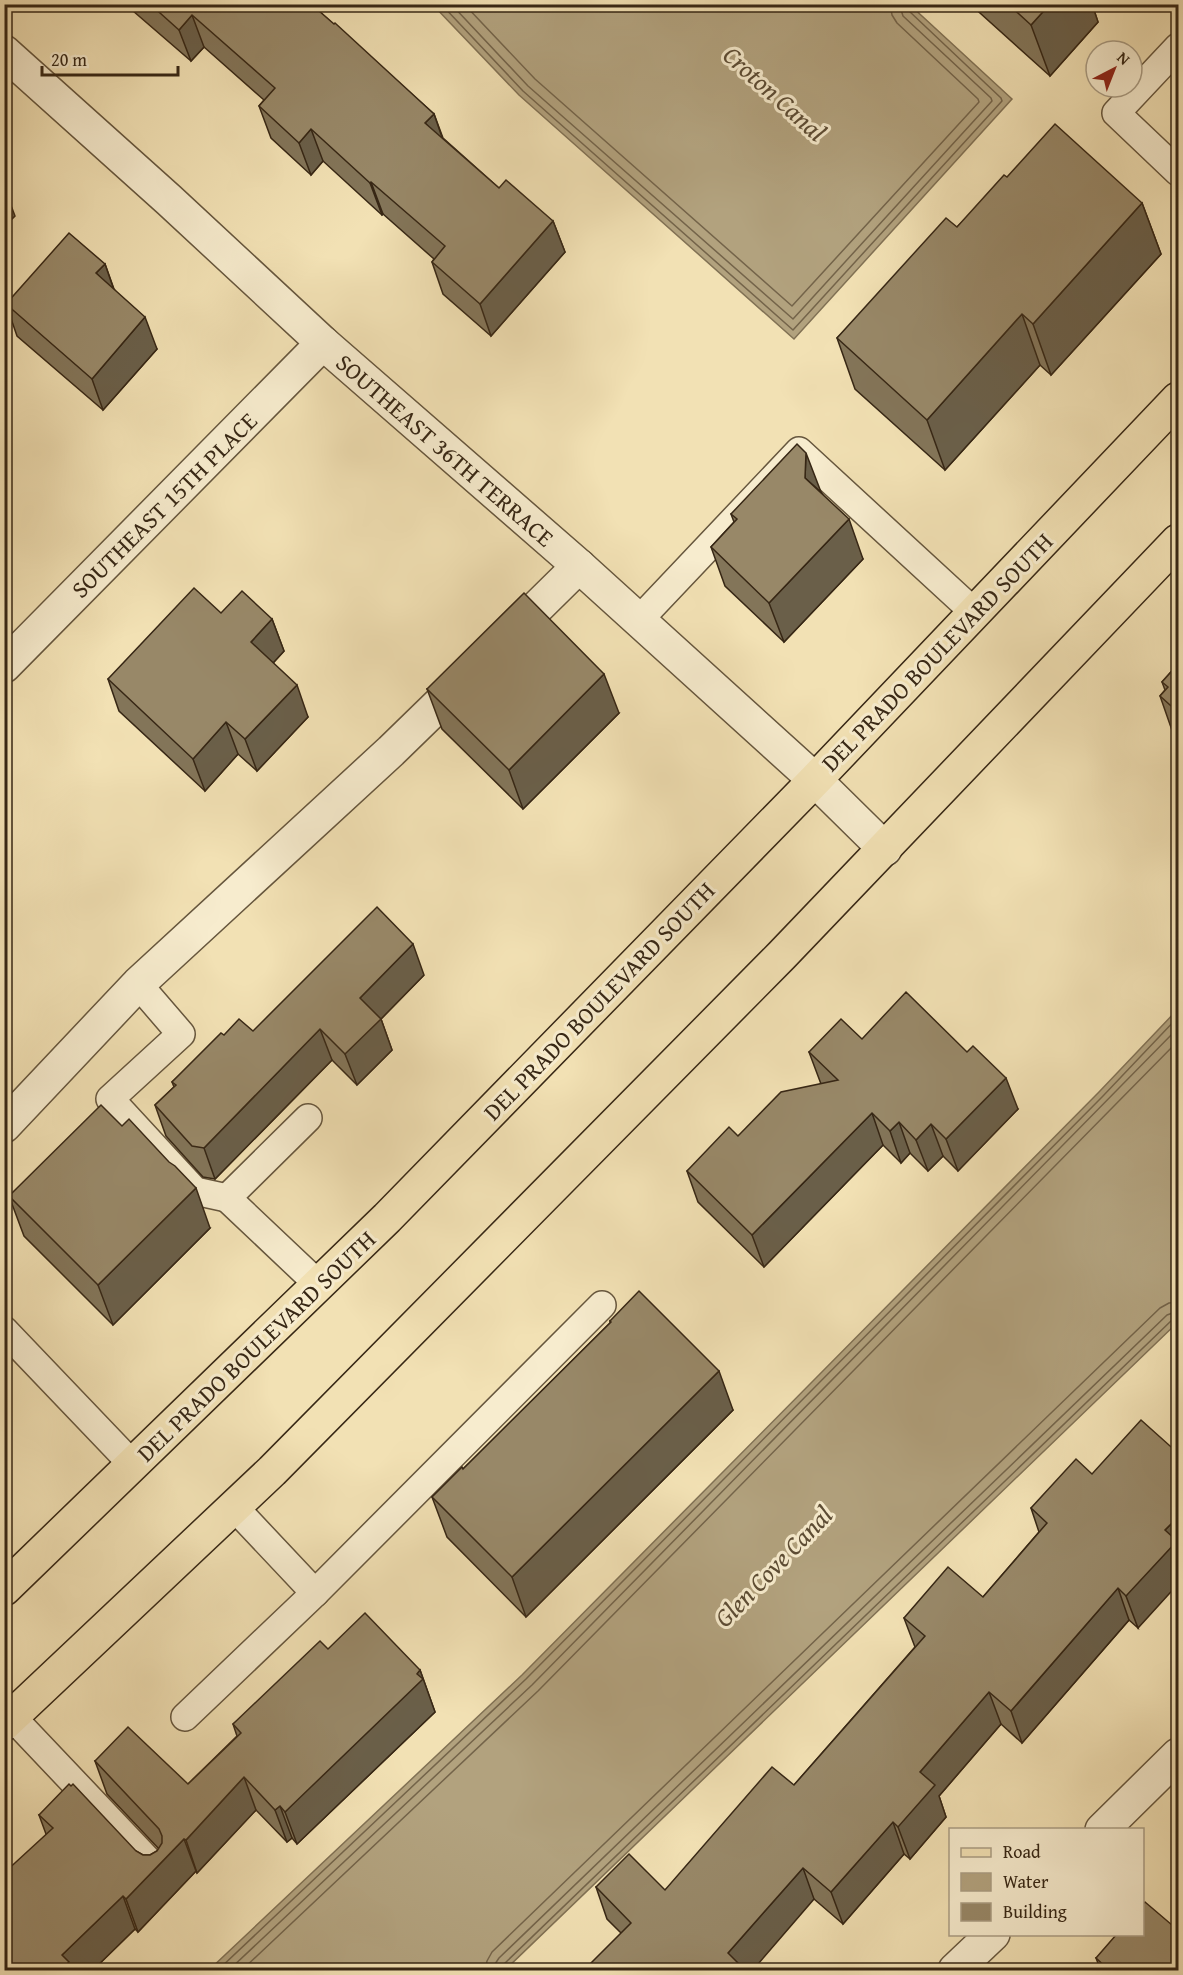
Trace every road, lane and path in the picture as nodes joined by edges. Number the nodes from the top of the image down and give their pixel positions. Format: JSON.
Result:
{"nodes":[{"id":1,"x":1179,"y":46,"type":"edge"},
{"id":2,"x":4,"y":52,"type":"edge"},
{"id":3,"x":1179,"y":172,"type":"edge"},
{"id":4,"x":323,"y":343,"type":"junction"},
{"id":5,"x":1179,"y":399,"type":"edge"},
{"id":6,"x":1179,"y":541,"type":"edge"},
{"id":7,"x":579,"y":566,"type":"junction"},
{"id":8,"x":975,"y":613,"type":"junction"},
{"id":9,"x":638,"y":621,"type":"junction"},
{"id":10,"x":4,"y":666,"type":"edge"},
{"id":11,"x":815,"y":780,"type":"junction"},
{"id":12,"x":885,"y":849,"type":"junction"},
{"id":13,"x":138,"y":984,"type":"junction"},
{"id":14,"x":308,"y":1118,"type":"dead end"},
{"id":15,"x":4,"y":1126,"type":"edge"},
{"id":16,"x":227,"y":1198,"type":"junction"},
{"id":17,"x":319,"y":1285,"type":"junction"},
{"id":18,"x":602,"y":1305,"type":"dead end"},
{"id":19,"x":4,"y":1330,"type":"edge"},
{"id":20,"x":133,"y":1465,"type":"junction"},
{"id":21,"x":234,"y":1507,"type":"junction"},
{"id":22,"x":4,"y":1589,"type":"edge"},
{"id":23,"x":315,"y":1593,"type":"junction"},
{"id":24,"x":185,"y":1718,"type":"dead end"},
{"id":25,"x":8,"y":1720,"type":"edge"},
{"id":26,"x":1179,"y":1755,"type":"edge"},
{"id":27,"x":1104,"y":1828,"type":"edge"},
{"id":28,"x":159,"y":1872,"type":"edge"},
{"id":29,"x":992,"y":1936,"type":"edge"},
{"id":30,"x":955,"y":1971,"type":"edge"}],
"edges":[{"from":1,"to":3,"type":"lane"},
{"from":2,"to":4,"type":"street","name":"SOUTHEAST 36TH TERRACE"},
{"from":4,"to":7,"type":"street","name":"SOUTHEAST 36TH TERRACE"},
{"from":4,"to":10,"type":"street","name":"SOUTHEAST 15TH PLACE"},
{"from":5,"to":8,"type":"main road","name":"DEL PRADO BOULEVARD SOUTH"},
{"from":6,"to":12,"type":"main road"},
{"from":7,"to":9,"type":"street","name":"SOUTHEAST 36TH TERRACE"},
{"from":7,"to":13,"type":"street"},
{"from":8,"to":9,"type":"lane"},
{"from":8,"to":11,"type":"main road","name":"DEL PRADO BOULEVARD SOUTH"},
{"from":9,"to":11,"type":"street","name":"SOUTHEAST 36TH TERRACE"},
{"from":11,"to":12,"type":"street","name":"SOUTHEAST 36TH TERRACE"},
{"from":11,"to":17,"type":"main road","name":"DEL PRADO BOULEVARD SOUTH"},
{"from":12,"to":21,"type":"main road"},
{"from":13,"to":15,"type":"street"},
{"from":13,"to":16,"type":"lane"},
{"from":14,"to":16,"type":"lane"},
{"from":16,"to":17,"type":"lane"},
{"from":17,"to":20,"type":"main road","name":"DEL PRADO BOULEVARD SOUTH"},
{"from":18,"to":23,"type":"lane"},
{"from":19,"to":20,"type":"lane"},
{"from":20,"to":22,"type":"main road","name":"DEL PRADO BOULEVARD SOUTH"},
{"from":21,"to":23,"type":"lane"},
{"from":21,"to":25,"type":"main road"},
{"from":23,"to":24,"type":"lane"},
{"from":25,"to":28,"type":"lane"},
{"from":26,"to":27,"type":"street"},
{"from":29,"to":30,"type":"street"}]}
